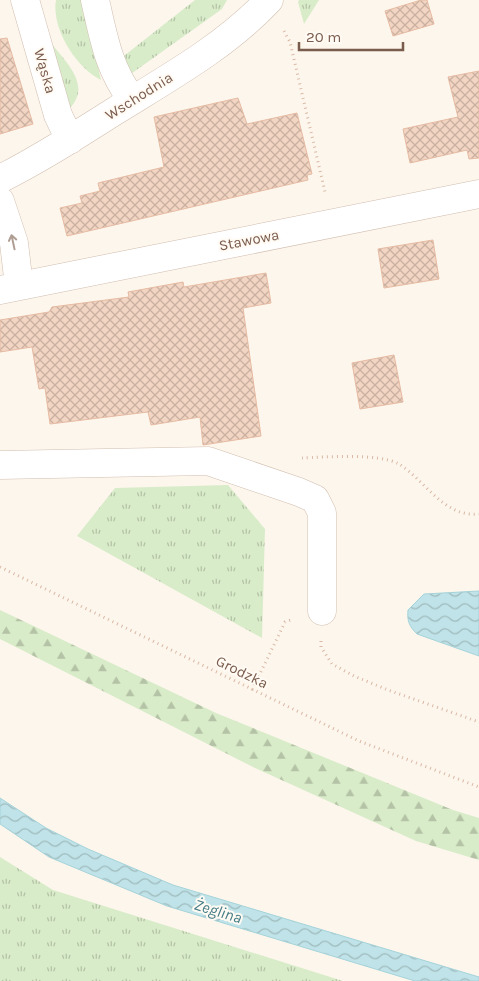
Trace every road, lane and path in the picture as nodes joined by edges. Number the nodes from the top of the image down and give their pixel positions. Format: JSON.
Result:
{"nodes":[{"id":1,"x":25,"y":0,"type":"edge"},
{"id":2,"x":95,"y":0,"type":"edge"},
{"id":3,"x":266,"y":3,"type":"edge"},
{"id":4,"x":132,"y":100,"type":"junction"},
{"id":5,"x":70,"y":140,"type":"junction"},
{"id":6,"x":0,"y":179,"type":"edge"},
{"id":7,"x":479,"y":194,"type":"edge"},
{"id":8,"x":326,"y":195,"type":"dead end"},
{"id":9,"x":0,"y":200,"type":"edge"},
{"id":10,"x":10,"y":288,"type":"edge"},
{"id":11,"x":297,"y":458,"type":"dead end"},
{"id":12,"x":0,"y":465,"type":"edge"},
{"id":13,"x":479,"y":514,"type":"edge"},
{"id":14,"x":0,"y":567,"type":"edge"},
{"id":15,"x":322,"y":611,"type":"junction"},
{"id":16,"x":252,"y":690,"type":"junction"},
{"id":17,"x":479,"y":722,"type":"edge"},
{"id":18,"x":479,"y":787,"type":"edge"}],
"edges":[{"from":1,"to":5,"type":"street","name":"Wąska"},
{"from":2,"to":4,"type":"street"},
{"from":3,"to":4,"type":"street","name":"Wschodnia"},
{"from":3,"to":8,"type":"path"},
{"from":4,"to":5,"type":"street","name":"Wschodnia"},
{"from":5,"to":6,"type":"street","name":"Wschodnia"},
{"from":7,"to":10,"type":"street","name":"Stawowa"},
{"from":10,"to":9,"type":"street","name":"Stawowa","one_way":true},
{"from":11,"to":13,"type":"path"},
{"from":12,"to":15,"type":"street"},
{"from":14,"to":16,"type":"path","name":"Grodzka"},
{"from":15,"to":16,"type":"path"},
{"from":15,"to":17,"type":"path"},
{"from":16,"to":18,"type":"path","name":"Grodzka"}]}
